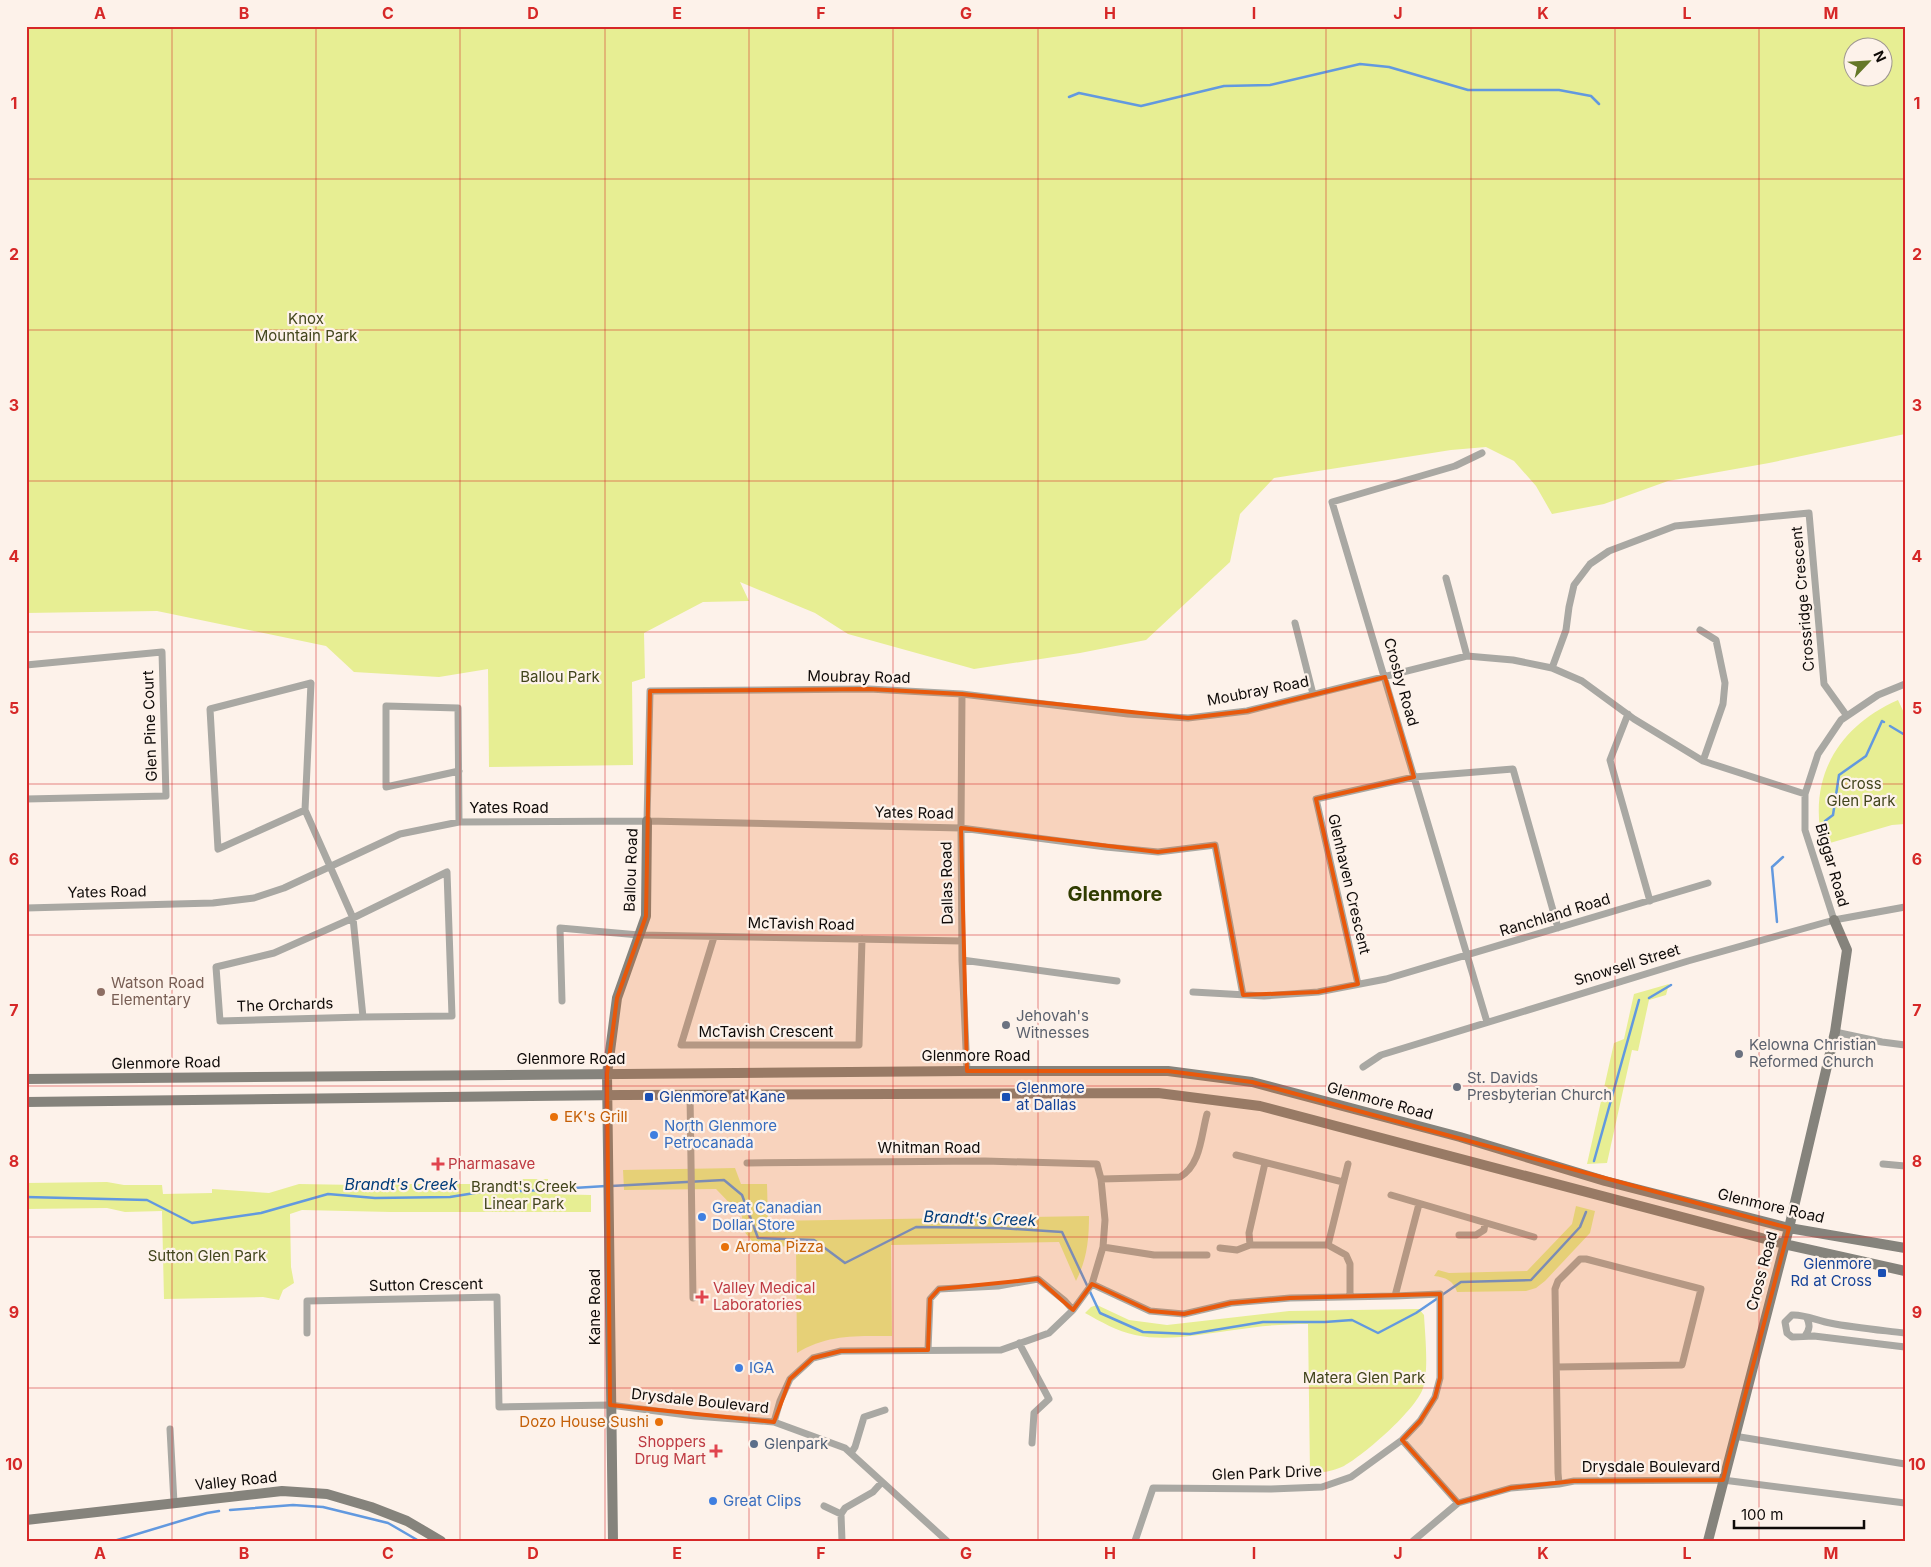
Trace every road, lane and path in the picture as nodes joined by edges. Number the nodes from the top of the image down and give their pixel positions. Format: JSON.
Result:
{"nodes":[{"id":1,"x":1482,"y":453,"type":"dead end"},
{"id":2,"x":1446,"y":578,"type":"dead end"},
{"id":3,"x":1295,"y":623,"type":"dead end"},
{"id":4,"x":1700,"y":630,"type":"dead end"},
{"id":5,"x":1467,"y":656,"type":"junction"},
{"id":6,"x":26,"y":665,"type":"edge"},
{"id":7,"x":1552,"y":668,"type":"junction"},
{"id":8,"x":1385,"y":677,"type":"junction"},
{"id":9,"x":1905,"y":684,"type":"edge"},
{"id":10,"x":650,"y":691,"type":"joint"},
{"id":11,"x":962,"y":694,"type":"junction"},
{"id":12,"x":1313,"y":694,"type":"junction"},
{"id":13,"x":1628,"y":714,"type":"junction"},
{"id":14,"x":1847,"y":716,"type":"junction"},
{"id":15,"x":1703,"y":761,"type":"junction"},
{"id":16,"x":459,"y":771,"type":"junction"},
{"id":17,"x":1414,"y":777,"type":"junction"},
{"id":18,"x":1805,"y":794,"type":"junction"},
{"id":19,"x":26,"y":799,"type":"edge"},
{"id":20,"x":305,"y":810,"type":"junction"},
{"id":21,"x":459,"y":822,"type":"junction"},
{"id":22,"x":647,"y":822,"type":"junction"},
{"id":23,"x":961,"y":828,"type":"junction"},
{"id":24,"x":331,"y":866,"type":"junction"},
{"id":25,"x":1708,"y":883,"type":"dead end"},
{"id":26,"x":1650,"y":901,"type":"junction"},
{"id":27,"x":1905,"y":907,"type":"edge"},
{"id":28,"x":26,"y":908,"type":"edge"},
{"id":29,"x":353,"y":918,"type":"junction"},
{"id":30,"x":1834,"y":920,"type":"junction"},
{"id":31,"x":1558,"y":928,"type":"junction"},
{"id":32,"x":639,"y":935,"type":"junction"},
{"id":33,"x":714,"y":937,"type":"junction"},
{"id":34,"x":862,"y":939,"type":"junction"},
{"id":35,"x":962,"y":941,"type":"junction"},
{"id":36,"x":1468,"y":955,"type":"junction"},
{"id":37,"x":962,"y":960,"type":"junction"},
{"id":38,"x":1117,"y":981,"type":"dead end"},
{"id":39,"x":1358,"y":984,"type":"junction"},
{"id":40,"x":1193,"y":992,"type":"dead end"},
{"id":41,"x":1243,"y":995,"type":"junction"},
{"id":42,"x":562,"y":1001,"type":"dead end"},
{"id":43,"x":363,"y":1016,"type":"junction"},
{"id":44,"x":1487,"y":1022,"type":"junction"},
{"id":45,"x":1835,"y":1032,"type":"junction"},
{"id":46,"x":1905,"y":1045,"type":"edge"},
{"id":47,"x":1363,"y":1067,"type":"dead end"},
{"id":48,"x":967,"y":1071,"type":"junction"},
{"id":49,"x":606,"y":1074,"type":"junction"},
{"id":50,"x":26,"y":1079,"type":"edge"},
{"id":51,"x":690,"y":1094,"type":"junction"},
{"id":52,"x":608,"y":1095,"type":"junction"},
{"id":53,"x":26,"y":1102,"type":"edge"},
{"id":54,"x":1207,"y":1114,"type":"dead end"},
{"id":55,"x":1236,"y":1155,"type":"dead end"},
{"id":56,"x":747,"y":1163,"type":"dead end"},
{"id":57,"x":1265,"y":1163,"type":"junction"},
{"id":58,"x":1348,"y":1164,"type":"dead end"},
{"id":59,"x":1883,"y":1164,"type":"dead end"},
{"id":60,"x":1905,"y":1166,"type":"edge"},
{"id":61,"x":1101,"y":1179,"type":"junction"},
{"id":62,"x":1344,"y":1182,"type":"junction"},
{"id":63,"x":1390,"y":1195,"type":"dead end"},
{"id":64,"x":1419,"y":1204,"type":"junction"},
{"id":65,"x":1485,"y":1223,"type":"junction"},
{"id":66,"x":1789,"y":1228,"type":"junction"},
{"id":67,"x":1459,"y":1235,"type":"dead end"},
{"id":68,"x":1534,"y":1237,"type":"dead end"},
{"id":69,"x":1784,"y":1244,"type":"junction"},
{"id":70,"x":1250,"y":1245,"type":"junction"},
{"id":71,"x":1328,"y":1246,"type":"junction"},
{"id":72,"x":1103,"y":1247,"type":"junction"},
{"id":73,"x":1220,"y":1248,"type":"dead end"},
{"id":74,"x":1905,"y":1248,"type":"edge"},
{"id":75,"x":1207,"y":1255,"type":"dead end"},
{"id":76,"x":1905,"y":1271,"type":"edge"},
{"id":77,"x":1092,"y":1284,"type":"junction"},
{"id":78,"x":1395,"y":1296,"type":"junction"},
{"id":79,"x":1350,"y":1297,"type":"junction"},
{"id":80,"x":693,"y":1298,"type":"dead end"},
{"id":81,"x":1073,"y":1310,"type":"junction"},
{"id":82,"x":1807,"y":1318,"type":"junction"},
{"id":83,"x":307,"y":1333,"type":"dead end"},
{"id":84,"x":1905,"y":1333,"type":"edge"},
{"id":85,"x":1805,"y":1336,"type":"junction"},
{"id":86,"x":1018,"y":1343,"type":"junction"},
{"id":87,"x":1905,"y":1347,"type":"edge"},
{"id":88,"x":928,"y":1350,"type":"junction"},
{"id":89,"x":1557,"y":1367,"type":"junction"},
{"id":90,"x":610,"y":1405,"type":"junction"},
{"id":91,"x":499,"y":1407,"type":"joint"},
{"id":92,"x":885,"y":1410,"type":"dead end"},
{"id":93,"x":774,"y":1422,"type":"junction"},
{"id":94,"x":170,"y":1429,"type":"dead end"},
{"id":95,"x":1734,"y":1436,"type":"junction"},
{"id":96,"x":1402,"y":1440,"type":"junction"},
{"id":97,"x":1032,"y":1443,"type":"dead end"},
{"id":98,"x":851,"y":1453,"type":"junction"},
{"id":99,"x":1905,"y":1464,"type":"edge"},
{"id":100,"x":1723,"y":1480,"type":"junction"},
{"id":101,"x":882,"y":1482,"type":"junction"},
{"id":102,"x":1559,"y":1484,"type":"junction"},
{"id":103,"x":174,"y":1503,"type":"junction"},
{"id":104,"x":1458,"y":1503,"type":"junction"},
{"id":105,"x":1905,"y":1503,"type":"edge"},
{"id":106,"x":824,"y":1506,"type":"dead end"},
{"id":107,"x":841,"y":1514,"type":"junction"},
{"id":108,"x":26,"y":1520,"type":"edge"},
{"id":109,"x":441,"y":1541,"type":"edge"},
{"id":110,"x":613,"y":1541,"type":"edge"},
{"id":111,"x":842,"y":1541,"type":"edge"},
{"id":112,"x":947,"y":1541,"type":"edge"},
{"id":113,"x":1135,"y":1541,"type":"edge"},
{"id":114,"x":1413,"y":1541,"type":"edge"},
{"id":115,"x":1708,"y":1541,"type":"edge"}],
"edges":[{"from":1,"to":8,"type":"street","name":"Crosby Road"},
{"from":2,"to":5,"type":"street"},
{"from":3,"to":12,"type":"street"},
{"from":4,"to":15,"type":"street"},
{"from":5,"to":7,"type":"street","name":"Moubray Road"},
{"from":5,"to":8,"type":"street","name":"Moubray Road"},
{"from":6,"to":19,"type":"street","name":"Glen Pine Court"},
{"from":7,"to":13,"type":"street","name":"Moubray Road"},
{"from":7,"to":14,"type":"street","name":"Crossridge Crescent"},
{"from":8,"to":12,"type":"street","name":"Moubray Road"},
{"from":8,"to":17,"type":"street","name":"Crosby Road"},
{"from":9,"to":14,"type":"street","name":"Biggar Road"},
{"from":10,"to":11,"type":"street","name":"Moubray Road"},
{"from":10,"to":22,"type":"street","name":"Ballou Road"},
{"from":11,"to":12,"type":"street","name":"Moubray Road"},
{"from":11,"to":23,"type":"street","name":"Dallas Road"},
{"from":13,"to":15,"type":"street","name":"Moubray Road"},
{"from":13,"to":26,"type":"street"},
{"from":14,"to":18,"type":"street","name":"Biggar Road"},
{"from":15,"to":18,"type":"street","name":"Moubray Road"},
{"from":16,"to":16,"type":"street","name":"Yates Road"},
{"from":16,"to":21,"type":"street","name":"Yates Road"},
{"from":17,"to":31,"type":"street"},
{"from":17,"to":36,"type":"street","name":"Crosby Road"},
{"from":17,"to":39,"type":"street","name":"Glenhaven Crescent"},
{"from":18,"to":30,"type":"street","name":"Biggar Road"},
{"from":20,"to":20,"type":"street"},
{"from":20,"to":24,"type":"street"},
{"from":21,"to":22,"type":"street","name":"Yates Road"},
{"from":21,"to":24,"type":"street","name":"Yates Road"},
{"from":22,"to":23,"type":"street","name":"Yates Road"},
{"from":22,"to":32,"type":"main road","name":"Ballou Road"},
{"from":23,"to":35,"type":"street","name":"Dallas Road"},
{"from":23,"to":41,"type":"street","name":"Yates Road"},
{"from":24,"to":28,"type":"street","name":"Yates Road"},
{"from":24,"to":29,"type":"street"},
{"from":25,"to":26,"type":"street","name":"Ranchland Road"},
{"from":26,"to":31,"type":"street","name":"Ranchland Road"},
{"from":27,"to":30,"type":"street","name":"Snowsell Street"},
{"from":29,"to":43,"type":"street"},
{"from":29,"to":43,"type":"street"},
{"from":29,"to":43,"type":"street","name":"The Orchards"},
{"from":30,"to":44,"type":"street","name":"Snowsell Street"},
{"from":30,"to":45,"type":"main road","name":"Cross Road"},
{"from":31,"to":36,"type":"street","name":"Ranchland Road"},
{"from":32,"to":33,"type":"street","name":"McTavish Road"},
{"from":32,"to":42,"type":"street","name":"McTavish Road"},
{"from":32,"to":49,"type":"main road","name":"Ballou Road"},
{"from":33,"to":34,"type":"street","name":"McTavish Road"},
{"from":33,"to":34,"type":"street","name":"McTavish Crescent"},
{"from":34,"to":35,"type":"street","name":"McTavish Road"},
{"from":35,"to":37,"type":"street","name":"Dallas Road"},
{"from":36,"to":39,"type":"street"},
{"from":36,"to":44,"type":"street","name":"Crosby Road"},
{"from":37,"to":38,"type":"street"},
{"from":37,"to":48,"type":"street","name":"Dallas Road"},
{"from":39,"to":41,"type":"street"},
{"from":40,"to":41,"type":"street"},
{"from":44,"to":47,"type":"street","name":"Snowsell Street"},
{"from":45,"to":46,"type":"street"},
{"from":45,"to":66,"type":"main road","name":"Cross Road"},
{"from":48,"to":49,"type":"main road","name":"Glenmore Road"},
{"from":48,"to":66,"type":"main road","name":"Glenmore Road"},
{"from":49,"to":50,"type":"main road","name":"Glenmore Road"},
{"from":49,"to":52,"type":"main road","name":"Kane Road"},
{"from":51,"to":52,"type":"main road"},
{"from":51,"to":69,"type":"main road"},
{"from":51,"to":80,"type":"street"},
{"from":52,"to":53,"type":"main road"},
{"from":52,"to":90,"type":"main road","name":"Kane Road"},
{"from":54,"to":61,"type":"street"},
{"from":55,"to":57,"type":"street"},
{"from":56,"to":61,"type":"street","name":"Whitman Road"},
{"from":57,"to":62,"type":"street"},
{"from":57,"to":70,"type":"street"},
{"from":58,"to":62,"type":"street"},
{"from":59,"to":60,"type":"street"},
{"from":61,"to":72,"type":"street"},
{"from":62,"to":71,"type":"street"},
{"from":63,"to":64,"type":"street"},
{"from":64,"to":65,"type":"street"},
{"from":64,"to":78,"type":"street"},
{"from":65,"to":67,"type":"street"},
{"from":65,"to":68,"type":"street"},
{"from":66,"to":69,"type":"main road","name":"Cross Road"},
{"from":66,"to":74,"type":"main road","name":"Glenmore Road"},
{"from":69,"to":76,"type":"main road"},
{"from":69,"to":95,"type":"main road","name":"Cross Road"},
{"from":70,"to":71,"type":"street"},
{"from":70,"to":73,"type":"street"},
{"from":71,"to":79,"type":"street"},
{"from":72,"to":75,"type":"street"},
{"from":72,"to":77,"type":"street"},
{"from":77,"to":79,"type":"street","name":"Glen Park Drive"},
{"from":77,"to":81,"type":"street"},
{"from":78,"to":79,"type":"street","name":"Glen Park Drive"},
{"from":78,"to":96,"type":"street","name":"Glen Park Drive"},
{"from":81,"to":86,"type":"street"},
{"from":81,"to":88,"type":"street"},
{"from":82,"to":84,"type":"street"},
{"from":82,"to":85,"type":"street"},
{"from":82,"to":85,"type":"street"},
{"from":83,"to":91,"type":"street","name":"Sutton Crescent"},
{"from":85,"to":87,"type":"street"},
{"from":86,"to":88,"type":"street"},
{"from":86,"to":97,"type":"street"},
{"from":88,"to":93,"type":"street"},
{"from":89,"to":89,"type":"street"},
{"from":89,"to":102,"type":"street"},
{"from":90,"to":91,"type":"street","name":"Drysdale Boulevard"},
{"from":90,"to":93,"type":"street","name":"Drysdale Boulevard"},
{"from":90,"to":110,"type":"main road","name":"Kane Road"},
{"from":92,"to":98,"type":"street"},
{"from":93,"to":98,"type":"street","name":"Drysdale Boulevard"},
{"from":94,"to":103,"type":"street"},
{"from":95,"to":99,"type":"street"},
{"from":95,"to":100,"type":"main road","name":"Cross Road"},
{"from":96,"to":104,"type":"street"},
{"from":96,"to":113,"type":"street","name":"Glen Park Drive"},
{"from":98,"to":101,"type":"street","name":"Drysdale Boulevard"},
{"from":100,"to":102,"type":"street","name":"Drysdale Boulevard"},
{"from":100,"to":105,"type":"street","name":"Drysdale Boulevard"},
{"from":100,"to":115,"type":"main road","name":"Cross Road"},
{"from":101,"to":107,"type":"street"},
{"from":101,"to":112,"type":"street","name":"Drysdale Boulevard"},
{"from":102,"to":104,"type":"street","name":"Drysdale Boulevard"},
{"from":103,"to":108,"type":"main road","name":"Valley Road"},
{"from":103,"to":109,"type":"main road","name":"Valley Road"},
{"from":104,"to":114,"type":"street","name":"Drysdale Boulevard"},
{"from":106,"to":107,"type":"street"},
{"from":107,"to":111,"type":"street"}]}
